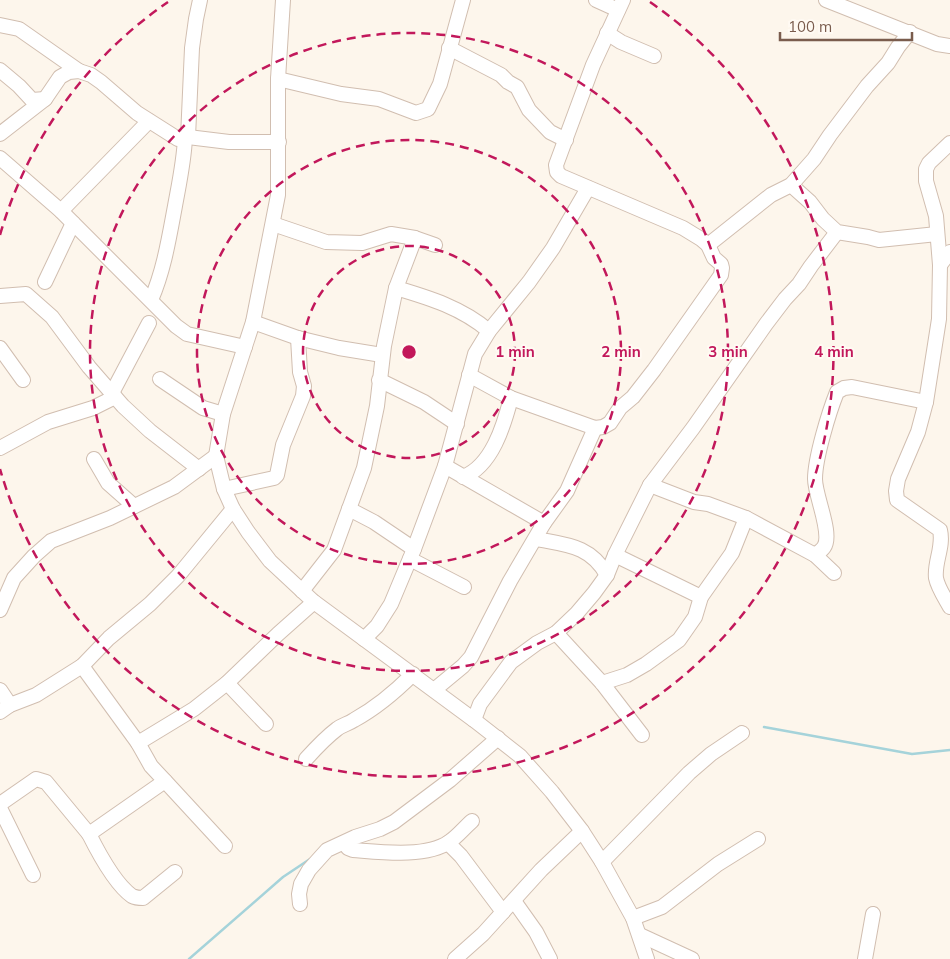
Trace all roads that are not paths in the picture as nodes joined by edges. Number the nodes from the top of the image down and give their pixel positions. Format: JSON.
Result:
{"nodes":[{"id":1,"x":200,"y":0,"type":"edge"},
{"id":2,"x":282,"y":0,"type":"edge"},
{"id":3,"x":463,"y":0,"type":"edge"},
{"id":4,"x":596,"y":0,"type":"edge"},
{"id":5,"x":826,"y":0,"type":"edge"},
{"id":6,"x":620,"y":5,"type":"edge"},
{"id":7,"x":0,"y":25,"type":"edge"},
{"id":8,"x":910,"y":32,"type":"junction"},
{"id":9,"x":608,"y":33,"type":"junction"},
{"id":10,"x":950,"y":46,"type":"edge"},
{"id":11,"x":449,"y":48,"type":"junction"},
{"id":12,"x":654,"y":56,"type":"dead end"},
{"id":13,"x":0,"y":70,"type":"edge"},
{"id":14,"x":79,"y":71,"type":"junction"},
{"id":15,"x":278,"y":79,"type":"junction"},
{"id":16,"x":45,"y":99,"type":"junction"},
{"id":17,"x":149,"y":121,"type":"junction"},
{"id":18,"x":0,"y":134,"type":"edge"},
{"id":19,"x":186,"y":137,"type":"junction"},
{"id":20,"x":566,"y":140,"type":"junction"},
{"id":21,"x":279,"y":142,"type":"junction"},
{"id":22,"x":950,"y":143,"type":"edge"},
{"id":23,"x":0,"y":158,"type":"edge"},
{"id":24,"x":791,"y":185,"type":"junction"},
{"id":25,"x":588,"y":188,"type":"junction"},
{"id":26,"x":61,"y":211,"type":"junction"},
{"id":27,"x":73,"y":223,"type":"junction"},
{"id":28,"x":273,"y":224,"type":"junction"},
{"id":29,"x":837,"y":232,"type":"junction"},
{"id":30,"x":937,"y":234,"type":"junction"},
{"id":31,"x":415,"y":238,"type":"junction"},
{"id":32,"x":435,"y":245,"type":"dead end"},
{"id":33,"x":708,"y":245,"type":"junction"},
{"id":34,"x":950,"y":252,"type":"edge"},
{"id":35,"x":940,"y":265,"type":"junction"},
{"id":36,"x":45,"y":282,"type":"dead end"},
{"id":37,"x":396,"y":288,"type":"junction"},
{"id":38,"x":0,"y":296,"type":"edge"},
{"id":39,"x":151,"y":300,"type":"junction"},
{"id":40,"x":148,"y":322,"type":"dead end"},
{"id":41,"x":252,"y":322,"type":"junction"},
{"id":42,"x":489,"y":331,"type":"junction"},
{"id":43,"x":298,"y":338,"type":"junction"},
{"id":44,"x":245,"y":347,"type":"junction"},
{"id":45,"x":0,"y":348,"type":"edge"},
{"id":46,"x":382,"y":355,"type":"junction"},
{"id":47,"x":469,"y":375,"type":"junction"},
{"id":48,"x":160,"y":379,"type":"dead end"},
{"id":49,"x":23,"y":380,"type":"dead end"},
{"id":50,"x":379,"y":380,"type":"junction"},
{"id":51,"x":113,"y":395,"type":"junction"},
{"id":52,"x":511,"y":398,"type":"junction"},
{"id":53,"x":926,"y":402,"type":"junction"},
{"id":54,"x":223,"y":414,"type":"junction"},
{"id":55,"x":457,"y":424,"type":"junction"},
{"id":56,"x":595,"y":428,"type":"junction"},
{"id":57,"x":0,"y":448,"type":"edge"},
{"id":58,"x":216,"y":456,"type":"junction"},
{"id":59,"x":94,"y":459,"type":"dead end"},
{"id":60,"x":445,"y":466,"type":"junction"},
{"id":61,"x":199,"y":469,"type":"junction"},
{"id":62,"x":463,"y":477,"type":"junction"},
{"id":63,"x":650,"y":485,"type":"junction"},
{"id":64,"x":224,"y":489,"type":"junction"},
{"id":65,"x":134,"y":506,"type":"junction"},
{"id":66,"x":232,"y":509,"type":"junction"},
{"id":67,"x":349,"y":509,"type":"junction"},
{"id":68,"x":746,"y":518,"type":"junction"},
{"id":69,"x":544,"y":523,"type":"junction"},
{"id":70,"x":536,"y":539,"type":"junction"},
{"id":71,"x":412,"y":554,"type":"junction"},
{"id":72,"x":615,"y":555,"type":"junction"},
{"id":73,"x":815,"y":555,"type":"junction"},
{"id":74,"x":834,"y":573,"type":"dead end"},
{"id":75,"x":607,"y":575,"type":"junction"},
{"id":76,"x":0,"y":576,"type":"edge"},
{"id":77,"x":10,"y":586,"type":"junction"},
{"id":78,"x":464,"y":587,"type":"dead end"},
{"id":79,"x":302,"y":591,"type":"junction"},
{"id":80,"x":701,"y":597,"type":"junction"},
{"id":81,"x":314,"y":602,"type":"junction"},
{"id":82,"x":950,"y":607,"type":"edge"},
{"id":83,"x":0,"y":610,"type":"edge"},
{"id":84,"x":556,"y":633,"type":"junction"},
{"id":85,"x":364,"y":639,"type":"junction"},
{"id":86,"x":82,"y":666,"type":"junction"},
{"id":87,"x":412,"y":674,"type":"junction"},
{"id":88,"x":227,"y":683,"type":"junction"},
{"id":89,"x":602,"y":683,"type":"junction"},
{"id":90,"x":0,"y":690,"type":"edge"},
{"id":91,"x":434,"y":690,"type":"junction"},
{"id":92,"x":5,"y":709,"type":"edge"},
{"id":93,"x":474,"y":720,"type":"junction"},
{"id":94,"x":266,"y":724,"type":"dead end"},
{"id":95,"x":742,"y":733,"type":"dead end"},
{"id":96,"x":642,"y":735,"type":"dead end"},
{"id":97,"x":498,"y":738,"type":"junction"},
{"id":98,"x":138,"y":743,"type":"junction"},
{"id":99,"x":306,"y":760,"type":"dead end"},
{"id":100,"x":165,"y":781,"type":"junction"},
{"id":101,"x":0,"y":804,"type":"edge"},
{"id":102,"x":0,"y":808,"type":"edge"},
{"id":103,"x":472,"y":821,"type":"dead end"},
{"id":104,"x":582,"y":831,"type":"junction"},
{"id":105,"x":89,"y":834,"type":"junction"},
{"id":106,"x":758,"y":839,"type":"dead end"},
{"id":107,"x":344,"y":843,"type":"junction"},
{"id":108,"x":448,"y":843,"type":"junction"},
{"id":109,"x":225,"y":846,"type":"dead end"},
{"id":110,"x":602,"y":862,"type":"junction"},
{"id":111,"x":175,"y":872,"type":"dead end"},
{"id":112,"x":33,"y":875,"type":"dead end"},
{"id":113,"x":514,"y":901,"type":"junction"},
{"id":114,"x":300,"y":904,"type":"dead end"},
{"id":115,"x":503,"y":912,"type":"junction"},
{"id":116,"x":872,"y":914,"type":"dead end"},
{"id":117,"x":633,"y":918,"type":"junction"},
{"id":118,"x":640,"y":935,"type":"junction"},
{"id":119,"x":456,"y":959,"type":"edge"},
{"id":120,"x":550,"y":959,"type":"edge"},
{"id":121,"x":647,"y":959,"type":"edge"},
{"id":122,"x":692,"y":959,"type":"edge"},
{"id":123,"x":865,"y":959,"type":"edge"}],
"edges":[{"from":1,"to":19,"type":"street"},
{"from":2,"to":15,"type":"street"},
{"from":3,"to":11,"type":"street"},
{"from":4,"to":6,"type":"street"},
{"from":5,"to":8,"type":"street"},
{"from":6,"to":9,"type":"street"},
{"from":7,"to":14,"type":"street"},
{"from":8,"to":10,"type":"street"},
{"from":8,"to":24,"type":"street"},
{"from":9,"to":12,"type":"street"},
{"from":9,"to":20,"type":"street"},
{"from":11,"to":15,"type":"street"},
{"from":11,"to":20,"type":"street"},
{"from":13,"to":16,"type":"street"},
{"from":14,"to":16,"type":"street"},
{"from":14,"to":17,"type":"street"},
{"from":15,"to":21,"type":"street"},
{"from":16,"to":18,"type":"street"},
{"from":17,"to":19,"type":"street"},
{"from":17,"to":26,"type":"street"},
{"from":19,"to":21,"type":"street"},
{"from":19,"to":39,"type":"street"},
{"from":20,"to":25,"type":"street"},
{"from":21,"to":28,"type":"street"},
{"from":22,"to":30,"type":"street"},
{"from":23,"to":26,"type":"street"},
{"from":24,"to":29,"type":"street"},
{"from":24,"to":33,"type":"street"},
{"from":25,"to":33,"type":"street"},
{"from":25,"to":42,"type":"street"},
{"from":26,"to":27,"type":"street"},
{"from":27,"to":36,"type":"street"},
{"from":27,"to":39,"type":"street"},
{"from":28,"to":31,"type":"street"},
{"from":28,"to":41,"type":"street"},
{"from":29,"to":30,"type":"street"},
{"from":29,"to":63,"type":"street"},
{"from":30,"to":35,"type":"street"},
{"from":31,"to":32,"type":"street"},
{"from":31,"to":37,"type":"street"},
{"from":33,"to":56,"type":"street"},
{"from":34,"to":35,"type":"street"},
{"from":35,"to":53,"type":"street"},
{"from":37,"to":42,"type":"street"},
{"from":37,"to":46,"type":"street"},
{"from":38,"to":51,"type":"street"},
{"from":39,"to":44,"type":"street"},
{"from":40,"to":51,"type":"street"},
{"from":41,"to":43,"type":"street"},
{"from":41,"to":44,"type":"street"},
{"from":42,"to":47,"type":"street"},
{"from":43,"to":46,"type":"street"},
{"from":43,"to":64,"type":"street"},
{"from":44,"to":54,"type":"street"},
{"from":45,"to":49,"type":"street"},
{"from":46,"to":50,"type":"street"},
{"from":47,"to":52,"type":"street"},
{"from":47,"to":55,"type":"street"},
{"from":48,"to":54,"type":"street"},
{"from":50,"to":55,"type":"street"},
{"from":50,"to":67,"type":"street"},
{"from":51,"to":57,"type":"street"},
{"from":51,"to":61,"type":"street"},
{"from":52,"to":56,"type":"street"},
{"from":52,"to":62,"type":"street"},
{"from":53,"to":73,"type":"street"},
{"from":53,"to":82,"type":"street"},
{"from":54,"to":58,"type":"street"},
{"from":55,"to":60,"type":"street"},
{"from":56,"to":69,"type":"street"},
{"from":58,"to":61,"type":"street"},
{"from":58,"to":64,"type":"street"},
{"from":59,"to":65,"type":"street"},
{"from":60,"to":62,"type":"street"},
{"from":60,"to":71,"type":"street"},
{"from":61,"to":65,"type":"street"},
{"from":62,"to":69,"type":"street"},
{"from":63,"to":68,"type":"street"},
{"from":63,"to":72,"type":"street"},
{"from":64,"to":66,"type":"street"},
{"from":65,"to":77,"type":"street"},
{"from":66,"to":79,"type":"street"},
{"from":66,"to":86,"type":"street"},
{"from":67,"to":71,"type":"street"},
{"from":67,"to":79,"type":"street"},
{"from":68,"to":73,"type":"street"},
{"from":68,"to":80,"type":"street"},
{"from":69,"to":70,"type":"street"},
{"from":70,"to":75,"type":"street"},
{"from":70,"to":91,"type":"street"},
{"from":71,"to":78,"type":"street"},
{"from":71,"to":85,"type":"street"},
{"from":72,"to":75,"type":"street"},
{"from":72,"to":80,"type":"street"},
{"from":73,"to":74,"type":"street"},
{"from":75,"to":84,"type":"street"},
{"from":76,"to":77,"type":"street"},
{"from":77,"to":83,"type":"street"},
{"from":79,"to":81,"type":"street"},
{"from":80,"to":89,"type":"street"},
{"from":81,"to":85,"type":"street"},
{"from":81,"to":88,"type":"street"},
{"from":84,"to":89,"type":"street"},
{"from":84,"to":93,"type":"street"},
{"from":85,"to":87,"type":"street"},
{"from":86,"to":92,"type":"street"},
{"from":86,"to":98,"type":"street"},
{"from":87,"to":91,"type":"street"},
{"from":87,"to":99,"type":"street"},
{"from":88,"to":94,"type":"street"},
{"from":88,"to":98,"type":"street"},
{"from":89,"to":96,"type":"street"},
{"from":90,"to":92,"type":"street"},
{"from":91,"to":93,"type":"street"},
{"from":93,"to":97,"type":"street"},
{"from":95,"to":110,"type":"street"},
{"from":97,"to":104,"type":"street"},
{"from":97,"to":107,"type":"street"},
{"from":98,"to":100,"type":"street"},
{"from":100,"to":105,"type":"street"},
{"from":100,"to":109,"type":"street"},
{"from":101,"to":105,"type":"street"},
{"from":102,"to":112,"type":"street"},
{"from":103,"to":108,"type":"street"},
{"from":104,"to":110,"type":"street"},
{"from":104,"to":113,"type":"street"},
{"from":105,"to":111,"type":"street"},
{"from":106,"to":117,"type":"street"},
{"from":107,"to":108,"type":"street"},
{"from":107,"to":114,"type":"street"},
{"from":108,"to":115,"type":"street"},
{"from":110,"to":117,"type":"street"},
{"from":113,"to":115,"type":"street"},
{"from":113,"to":120,"type":"street"},
{"from":115,"to":119,"type":"street"},
{"from":116,"to":123,"type":"street"},
{"from":117,"to":118,"type":"street"},
{"from":118,"to":121,"type":"street"},
{"from":118,"to":122,"type":"street"}]}
